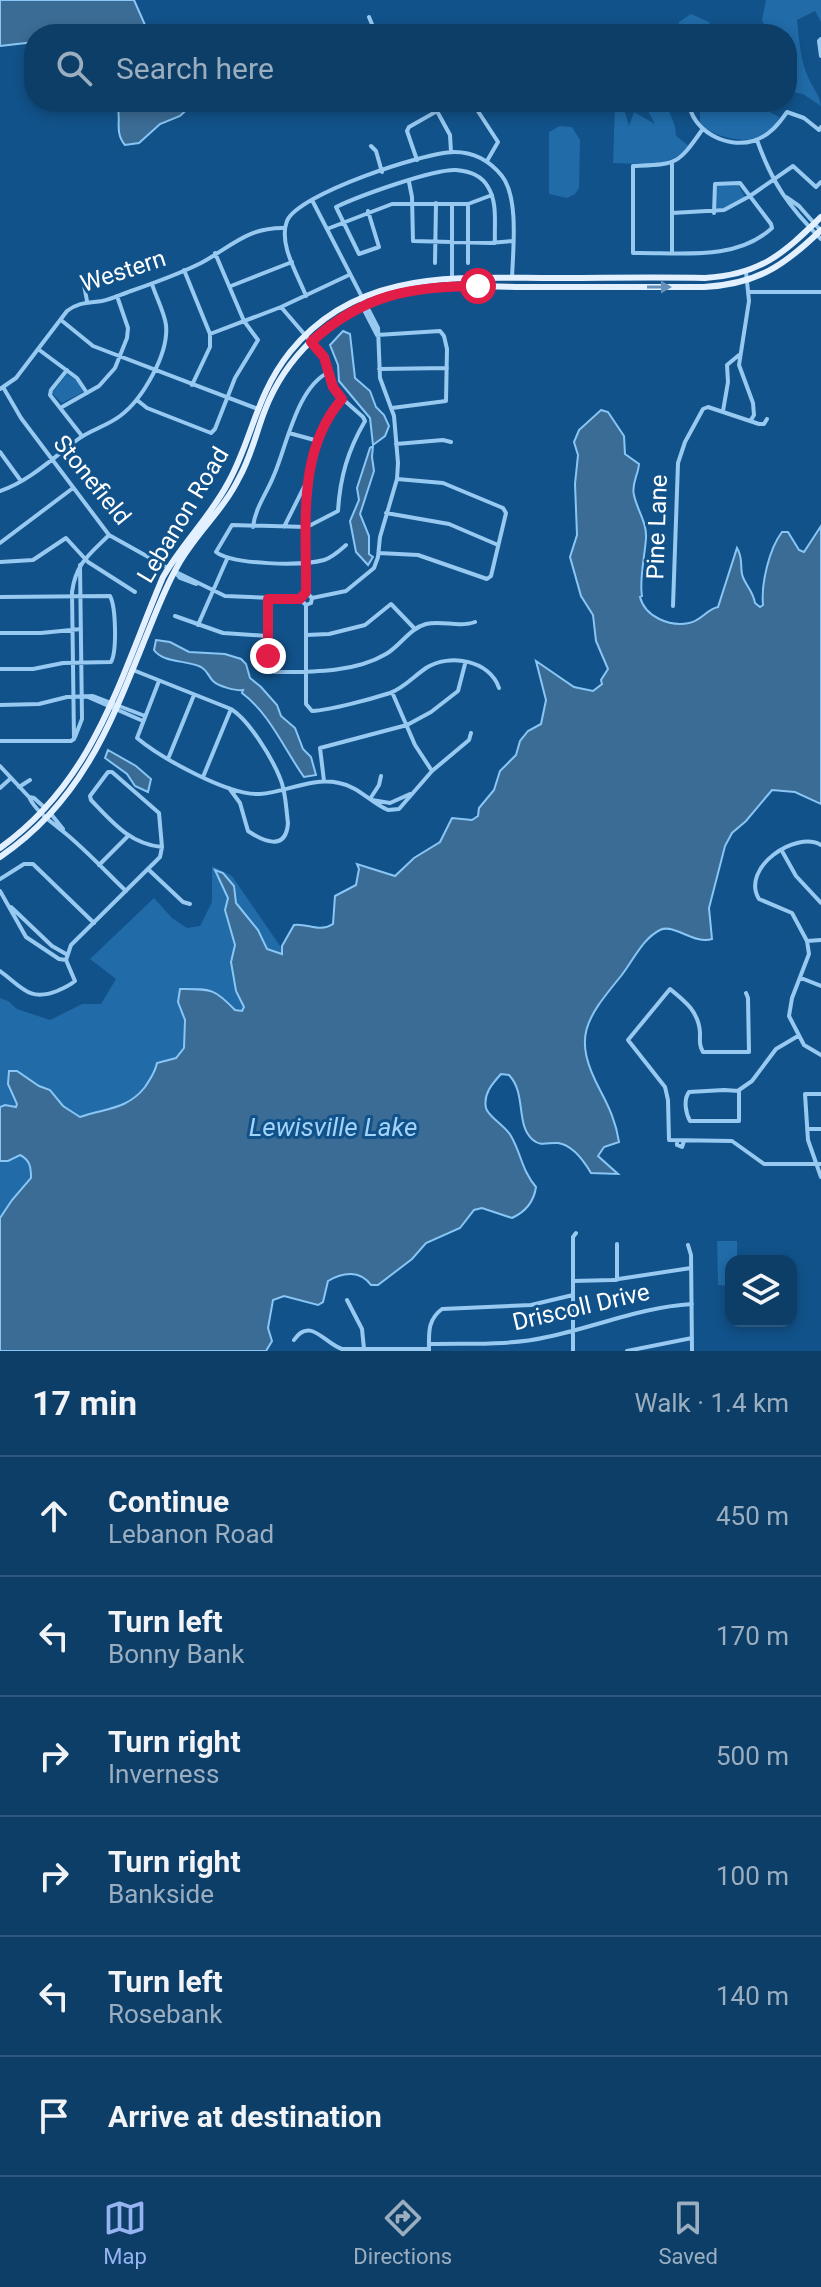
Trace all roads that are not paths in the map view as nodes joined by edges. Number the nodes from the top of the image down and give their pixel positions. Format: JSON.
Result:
{"nodes":[{"id":1,"x":369,"y":17,"type":"dead end"},
{"id":2,"x":373,"y":24,"type":"edge"},
{"id":3,"x":821,"y":39,"type":"edge"},
{"id":4,"x":821,"y":56,"type":"edge"},
{"id":5,"x":435,"y":112,"type":"edge"},
{"id":6,"x":438,"y":112,"type":"edge"},
{"id":7,"x":478,"y":112,"type":"edge"},
{"id":8,"x":691,"y":112,"type":"edge"},
{"id":9,"x":820,"y":129,"type":"edge"},
{"id":10,"x":702,"y":130,"type":"junction"},
{"id":11,"x":757,"y":140,"type":"junction"},
{"id":12,"x":371,"y":146,"type":"dead end"},
{"id":13,"x":451,"y":152,"type":"junction"},
{"id":14,"x":417,"y":160,"type":"junction"},
{"id":15,"x":487,"y":161,"type":"junction"},
{"id":16,"x":672,"y":164,"type":"junction"},
{"id":17,"x":382,"y":172,"type":"junction"},
{"id":18,"x":772,"y":180,"type":"junction"},
{"id":19,"x":409,"y":182,"type":"junction"},
{"id":20,"x":821,"y":182,"type":"edge"},
{"id":21,"x":492,"y":195,"type":"junction"},
{"id":22,"x":750,"y":196,"type":"junction"},
{"id":23,"x":312,"y":200,"type":"junction"},
{"id":24,"x":413,"y":203,"type":"junction"},
{"id":25,"x":436,"y":203,"type":"junction"},
{"id":26,"x":452,"y":204,"type":"junction"},
{"id":27,"x":468,"y":204,"type":"junction"},
{"id":28,"x":368,"y":211,"type":"junction"},
{"id":29,"x":672,"y":213,"type":"junction"},
{"id":30,"x":714,"y":213,"type":"junction"},
{"id":31,"x":821,"y":217,"type":"edge"},
{"id":32,"x":343,"y":222,"type":"junction"},
{"id":33,"x":812,"y":226,"type":"junction"},
{"id":34,"x":285,"y":228,"type":"junction"},
{"id":35,"x":327,"y":229,"type":"junction"},
{"id":36,"x":820,"y":233,"type":"edge"},
{"id":37,"x":512,"y":241,"type":"junction"},
{"id":38,"x":436,"y":242,"type":"junction"},
{"id":39,"x":452,"y":243,"type":"junction"},
{"id":40,"x":468,"y":243,"type":"junction"},
{"id":41,"x":495,"y":243,"type":"junction"},
{"id":42,"x":215,"y":253,"type":"junction"},
{"id":43,"x":672,"y":253,"type":"junction"},
{"id":44,"x":292,"y":262,"type":"junction"},
{"id":45,"x":435,"y":263,"type":"dead end"},
{"id":46,"x":468,"y":263,"type":"dead end"},
{"id":47,"x":184,"y":270,"type":"junction"},
{"id":48,"x":746,"y":272,"type":"junction"},
{"id":49,"x":79,"y":275,"type":"dead end"},
{"id":50,"x":349,"y":275,"type":"junction"},
{"id":51,"x":452,"y":278,"type":"junction"},
{"id":52,"x":512,"y":278,"type":"junction"},
{"id":53,"x":748,"y":281,"type":"junction"},
{"id":54,"x":152,"y":284,"type":"junction"},
{"id":55,"x":231,"y":286,"type":"junction"},
{"id":56,"x":512,"y":287,"type":"junction"},
{"id":57,"x":750,"y":292,"type":"junction"},
{"id":58,"x":821,"y":292,"type":"edge"},
{"id":59,"x":117,"y":296,"type":"junction"},
{"id":60,"x":306,"y":296,"type":"junction"},
{"id":61,"x":87,"y":301,"type":"junction"},
{"id":62,"x":363,"y":302,"type":"junction"},
{"id":63,"x":281,"y":307,"type":"junction"},
{"id":64,"x":61,"y":320,"type":"junction"},
{"id":65,"x":244,"y":321,"type":"junction"},
{"id":66,"x":210,"y":334,"type":"junction"},
{"id":67,"x":377,"y":335,"type":"junction"},
{"id":68,"x":308,"y":339,"type":"junction"},
{"id":69,"x":38,"y":349,"type":"junction"},
{"id":70,"x":739,"y":355,"type":"junction"},
{"id":71,"x":120,"y":357,"type":"junction"},
{"id":72,"x":447,"y":368,"type":"junction"},
{"id":73,"x":379,"y":369,"type":"junction"},
{"id":74,"x":67,"y":370,"type":"junction"},
{"id":75,"x":154,"y":371,"type":"junction"},
{"id":76,"x":329,"y":372,"type":"junction"},
{"id":77,"x":192,"y":385,"type":"junction"},
{"id":78,"x":2,"y":388,"type":"edge"},
{"id":79,"x":87,"y":393,"type":"junction"},
{"id":80,"x":226,"y":398,"type":"junction"},
{"id":81,"x":342,"y":399,"type":"junction"},
{"id":82,"x":137,"y":400,"type":"junction"},
{"id":83,"x":62,"y":407,"type":"junction"},
{"id":84,"x":392,"y":408,"type":"junction"},
{"id":85,"x":260,"y":410,"type":"junction"},
{"id":86,"x":723,"y":411,"type":"junction"},
{"id":87,"x":767,"y":419,"type":"dead end"},
{"id":88,"x":750,"y":420,"type":"junction"},
{"id":89,"x":289,"y":433,"type":"junction"},
{"id":90,"x":82,"y":436,"type":"junction"},
{"id":91,"x":318,"y":441,"type":"junction"},
{"id":92,"x":451,"y":442,"type":"dead end"},
{"id":93,"x":396,"y":444,"type":"junction"},
{"id":94,"x":0,"y":452,"type":"edge"},
{"id":95,"x":52,"y":460,"type":"junction"},
{"id":96,"x":397,"y":479,"type":"junction"},
{"id":97,"x":21,"y":481,"type":"junction"},
{"id":98,"x":307,"y":481,"type":"junction"},
{"id":99,"x":73,"y":488,"type":"junction"},
{"id":100,"x":0,"y":491,"type":"edge"},
{"id":101,"x":386,"y":513,"type":"junction"},
{"id":102,"x":253,"y":527,"type":"junction"},
{"id":103,"x":283,"y":527,"type":"junction"},
{"id":104,"x":307,"y":527,"type":"junction"},
{"id":105,"x":109,"y":535,"type":"junction"},
{"id":106,"x":0,"y":543,"type":"edge"},
{"id":107,"x":346,"y":545,"type":"dead end"},
{"id":108,"x":498,"y":545,"type":"junction"},
{"id":109,"x":379,"y":553,"type":"junction"},
{"id":110,"x":85,"y":559,"type":"junction"},
{"id":111,"x":227,"y":559,"type":"junction"},
{"id":112,"x":0,"y":562,"type":"edge"},
{"id":113,"x":306,"y":562,"type":"junction"},
{"id":114,"x":80,"y":565,"type":"junction"},
{"id":115,"x":171,"y":570,"type":"junction"},
{"id":116,"x":135,"y":592,"type":"dead end"},
{"id":117,"x":211,"y":592,"type":"junction"},
{"id":118,"x":306,"y":592,"type":"junction"},
{"id":119,"x":72,"y":596,"type":"junction"},
{"id":120,"x":81,"y":596,"type":"junction"},
{"id":121,"x":0,"y":597,"type":"edge"},
{"id":122,"x":312,"y":598,"type":"junction"},
{"id":123,"x":268,"y":599,"type":"junction"},
{"id":124,"x":300,"y":599,"type":"junction"},
{"id":125,"x":306,"y":605,"type":"junction"},
{"id":126,"x":673,"y":606,"type":"dead end"},
{"id":127,"x":175,"y":616,"type":"dead end"},
{"id":128,"x":475,"y":622,"type":"dead end"},
{"id":129,"x":198,"y":625,"type":"junction"},
{"id":130,"x":73,"y":629,"type":"junction"},
{"id":131,"x":81,"y":629,"type":"junction"},
{"id":132,"x":415,"y":629,"type":"junction"},
{"id":133,"x":0,"y":633,"type":"edge"},
{"id":134,"x":306,"y":635,"type":"junction"},
{"id":135,"x":267,"y":636,"type":"junction"},
{"id":136,"x":73,"y":663,"type":"junction"},
{"id":137,"x":81,"y":663,"type":"junction"},
{"id":138,"x":466,"y":663,"type":"junction"},
{"id":139,"x":0,"y":669,"type":"edge"},
{"id":140,"x":133,"y":670,"type":"junction"},
{"id":141,"x":306,"y":672,"type":"junction"},
{"id":142,"x":159,"y":681,"type":"junction"},
{"id":143,"x":499,"y":688,"type":"dead end"},
{"id":144,"x":392,"y":692,"type":"junction"},
{"id":145,"x":194,"y":695,"type":"junction"},
{"id":146,"x":73,"y":697,"type":"junction"},
{"id":147,"x":81,"y":697,"type":"junction"},
{"id":148,"x":0,"y":705,"type":"edge"},
{"id":149,"x":113,"y":706,"type":"junction"},
{"id":150,"x":231,"y":709,"type":"junction"},
{"id":151,"x":144,"y":718,"type":"junction"},
{"id":152,"x":407,"y":725,"type":"junction"},
{"id":153,"x":471,"y":733,"type":"dead end"},
{"id":154,"x":74,"y":739,"type":"junction"},
{"id":155,"x":0,"y":741,"type":"edge"},
{"id":156,"x":168,"y":759,"type":"junction"},
{"id":157,"x":0,"y":766,"type":"edge"},
{"id":158,"x":432,"y":771,"type":"junction"},
{"id":159,"x":381,"y":776,"type":"dead end"},
{"id":160,"x":203,"y":777,"type":"junction"},
{"id":161,"x":10,"y":778,"type":"junction"},
{"id":162,"x":30,"y":780,"type":"dead end"},
{"id":163,"x":324,"y":781,"type":"junction"},
{"id":164,"x":227,"y":786,"type":"junction"},
{"id":165,"x":19,"y":787,"type":"junction"},
{"id":166,"x":0,"y":788,"type":"edge"},
{"id":167,"x":283,"y":790,"type":"junction"},
{"id":168,"x":248,"y":794,"type":"junction"},
{"id":169,"x":370,"y":799,"type":"junction"},
{"id":170,"x":241,"y":805,"type":"junction"},
{"id":171,"x":46,"y":813,"type":"junction"},
{"id":172,"x":128,"y":836,"type":"junction"},
{"id":173,"x":821,"y":845,"type":"edge"},
{"id":174,"x":162,"y":847,"type":"junction"},
{"id":175,"x":0,"y":848,"type":"edge"},
{"id":176,"x":782,"y":851,"type":"junction"},
{"id":177,"x":0,"y":857,"type":"edge"},
{"id":178,"x":99,"y":865,"type":"junction"},
{"id":179,"x":149,"y":870,"type":"junction"},
{"id":180,"x":0,"y":880,"type":"edge"},
{"id":181,"x":0,"y":891,"type":"edge"},
{"id":182,"x":126,"y":891,"type":"junction"},
{"id":183,"x":6,"y":899,"type":"junction"},
{"id":184,"x":821,"y":903,"type":"edge"},
{"id":185,"x":190,"y":904,"type":"dead end"},
{"id":186,"x":11,"y":907,"type":"junction"},
{"id":187,"x":94,"y":923,"type":"junction"},
{"id":188,"x":32,"y":926,"type":"junction"},
{"id":189,"x":22,"y":932,"type":"junction"},
{"id":190,"x":821,"y":940,"type":"edge"},
{"id":191,"x":807,"y":941,"type":"junction"},
{"id":192,"x":49,"y":947,"type":"junction"},
{"id":193,"x":66,"y":954,"type":"junction"},
{"id":194,"x":66,"y":960,"type":"junction"},
{"id":195,"x":0,"y":971,"type":"edge"},
{"id":196,"x":800,"y":977,"type":"junction"},
{"id":197,"x":821,"y":986,"type":"edge"},
{"id":198,"x":746,"y":993,"type":"dead end"},
{"id":199,"x":798,"y":1036,"type":"junction"},
{"id":200,"x":821,"y":1055,"type":"edge"},
{"id":201,"x":739,"y":1091,"type":"junction"},
{"id":202,"x":821,"y":1094,"type":"edge"},
{"id":203,"x":806,"y":1129,"type":"junction"},
{"id":204,"x":821,"y":1129,"type":"edge"},
{"id":205,"x":819,"y":1164,"type":"edge"},
{"id":206,"x":821,"y":1177,"type":"edge"},
{"id":207,"x":576,"y":1233,"type":"dead end"},
{"id":208,"x":617,"y":1244,"type":"dead end"},
{"id":209,"x":688,"y":1245,"type":"dead end"},
{"id":210,"x":691,"y":1268,"type":"junction"},
{"id":211,"x":617,"y":1280,"type":"junction"},
{"id":212,"x":573,"y":1281,"type":"junction"},
{"id":213,"x":573,"y":1295,"type":"junction"},
{"id":214,"x":347,"y":1300,"type":"dead end"},
{"id":215,"x":692,"y":1304,"type":"junction"},
{"id":216,"x":573,"y":1330,"type":"junction"},
{"id":217,"x":692,"y":1338,"type":"junction"},
{"id":218,"x":294,"y":1340,"type":"dead end"},
{"id":219,"x":429,"y":1348,"type":"edge"},
{"id":220,"x":364,"y":1349,"type":"edge"},
{"id":221,"x":573,"y":1351,"type":"edge"},
{"id":222,"x":627,"y":1351,"type":"edge"},
{"id":223,"x":692,"y":1351,"type":"edge"}],
"edges":[{"from":1,"to":2,"type":"street"},
{"from":3,"to":4,"type":"street"},
{"from":5,"to":14,"type":"street"},
{"from":6,"to":13,"type":"street"},
{"from":7,"to":15,"type":"street"},
{"from":8,"to":10,"type":"street"},
{"from":9,"to":11,"type":"street"},
{"from":10,"to":11,"type":"street"},
{"from":10,"to":16,"type":"street"},
{"from":11,"to":18,"type":"street"},
{"from":12,"to":17,"type":"street"},
{"from":13,"to":14,"type":"street"},
{"from":13,"to":15,"type":"street"},
{"from":14,"to":17,"type":"street"},
{"from":15,"to":37,"type":"street"},
{"from":16,"to":29,"type":"street"},
{"from":16,"to":43,"type":"street"},
{"from":17,"to":23,"type":"street"},
{"from":18,"to":20,"type":"street"},
{"from":18,"to":22,"type":"street"},
{"from":18,"to":33,"type":"street"},
{"from":19,"to":21,"type":"street"},
{"from":19,"to":24,"type":"street"},
{"from":19,"to":32,"type":"street"},
{"from":21,"to":27,"type":"street"},
{"from":21,"to":41,"type":"street"},
{"from":22,"to":30,"type":"street"},
{"from":22,"to":30,"type":"street"},
{"from":22,"to":43,"type":"street"},
{"from":23,"to":34,"type":"street"},
{"from":23,"to":35,"type":"street"},
{"from":24,"to":25,"type":"street"},
{"from":24,"to":28,"type":"street"},
{"from":24,"to":38,"type":"street"},
{"from":25,"to":26,"type":"street"},
{"from":25,"to":38,"type":"street"},
{"from":26,"to":27,"type":"street"},
{"from":26,"to":39,"type":"street"},
{"from":27,"to":40,"type":"street"},
{"from":28,"to":32,"type":"street"},
{"from":28,"to":32,"type":"street"},
{"from":29,"to":30,"type":"street"},
{"from":29,"to":43,"type":"street"},
{"from":31,"to":33,"type":"main road","name":"Lebanon Road"},
{"from":32,"to":35,"type":"street"},
{"from":33,"to":36,"type":"street"},
{"from":33,"to":48,"type":"main road","name":"Lebanon Road"},
{"from":34,"to":42,"type":"street","name":"Western"},
{"from":34,"to":44,"type":"street"},
{"from":35,"to":50,"type":"street"},
{"from":36,"to":53,"type":"main road","name":"Lebanon Road"},
{"from":37,"to":41,"type":"street"},
{"from":37,"to":52,"type":"street"},
{"from":38,"to":39,"type":"street"},
{"from":38,"to":45,"type":"street"},
{"from":39,"to":40,"type":"street"},
{"from":39,"to":51,"type":"street"},
{"from":40,"to":41,"type":"street"},
{"from":40,"to":46,"type":"street"},
{"from":42,"to":47,"type":"street","name":"Western"},
{"from":42,"to":55,"type":"street"},
{"from":44,"to":55,"type":"street"},
{"from":44,"to":60,"type":"street"},
{"from":47,"to":54,"type":"street","name":"Western"},
{"from":47,"to":66,"type":"street"},
{"from":48,"to":52,"type":"main road","name":"Lebanon Road"},
{"from":48,"to":53,"type":"street"},
{"from":49,"to":61,"type":"street"},
{"from":50,"to":60,"type":"street"},
{"from":50,"to":62,"type":"street"},
{"from":51,"to":52,"type":"main road","name":"Lebanon Road"},
{"from":51,"to":62,"type":"main road","name":"Lebanon Road"},
{"from":52,"to":56,"type":"main road"},
{"from":56,"to":53,"type":"main road","name":"Lebanon Road","one_way":true},
{"from":53,"to":57,"type":"street"},
{"from":54,"to":59,"type":"street","name":"Western"},
{"from":54,"to":75,"type":"street"},
{"from":55,"to":65,"type":"street"},
{"from":56,"to":62,"type":"main road","name":"Lebanon Road"},
{"from":57,"to":58,"type":"street"},
{"from":57,"to":70,"type":"street"},
{"from":59,"to":61,"type":"street","name":"Western"},
{"from":59,"to":71,"type":"street"},
{"from":60,"to":63,"type":"street"},
{"from":61,"to":64,"type":"street","name":"Western"},
{"from":62,"to":67,"type":"street"},
{"from":62,"to":68,"type":"main road","name":"Lebanon Road"},
{"from":63,"to":65,"type":"street"},
{"from":63,"to":68,"type":"street"},
{"from":64,"to":69,"type":"street","name":"Western"},
{"from":64,"to":71,"type":"street"},
{"from":65,"to":66,"type":"street"},
{"from":65,"to":80,"type":"street"},
{"from":66,"to":77,"type":"street"},
{"from":67,"to":72,"type":"street"},
{"from":67,"to":73,"type":"street"},
{"from":68,"to":76,"type":"street"},
{"from":68,"to":85,"type":"main road","name":"Lebanon Road"},
{"from":69,"to":74,"type":"street"},
{"from":69,"to":78,"type":"street","name":"Western"},
{"from":70,"to":86,"type":"street"},
{"from":70,"to":88,"type":"street"},
{"from":71,"to":75,"type":"street"},
{"from":71,"to":79,"type":"street"},
{"from":72,"to":73,"type":"street"},
{"from":72,"to":84,"type":"street"},
{"from":73,"to":84,"type":"street"},
{"from":74,"to":79,"type":"street"},
{"from":74,"to":83,"type":"street"},
{"from":75,"to":77,"type":"street"},
{"from":75,"to":82,"type":"street"},
{"from":76,"to":81,"type":"street"},
{"from":76,"to":89,"type":"street"},
{"from":77,"to":80,"type":"street"},
{"from":78,"to":95,"type":"street","name":"Stonefield"},
{"from":79,"to":83,"type":"street"},
{"from":80,"to":82,"type":"street"},
{"from":80,"to":85,"type":"street"},
{"from":81,"to":91,"type":"street"},
{"from":81,"to":104,"type":"street"},
{"from":82,"to":90,"type":"street"},
{"from":83,"to":90,"type":"street"},
{"from":84,"to":93,"type":"street"},
{"from":85,"to":115,"type":"main road","name":"Lebanon Road"},
{"from":86,"to":88,"type":"street"},
{"from":86,"to":126,"type":"street","name":"Pine Lane"},
{"from":87,"to":88,"type":"street"},
{"from":89,"to":91,"type":"street"},
{"from":89,"to":102,"type":"street"},
{"from":90,"to":95,"type":"street"},
{"from":91,"to":98,"type":"street"},
{"from":92,"to":93,"type":"street"},
{"from":93,"to":96,"type":"street"},
{"from":94,"to":97,"type":"street"},
{"from":95,"to":97,"type":"street"},
{"from":95,"to":99,"type":"street","name":"Stonefield"},
{"from":96,"to":101,"type":"street"},
{"from":96,"to":108,"type":"street"},
{"from":97,"to":100,"type":"street"},
{"from":98,"to":103,"type":"street"},
{"from":98,"to":104,"type":"street"},
{"from":99,"to":105,"type":"street","name":"Stonefield"},
{"from":99,"to":106,"type":"street"},
{"from":101,"to":108,"type":"street"},
{"from":101,"to":109,"type":"street"},
{"from":102,"to":103,"type":"street"},
{"from":102,"to":111,"type":"street"},
{"from":103,"to":104,"type":"street"},
{"from":104,"to":113,"type":"street"},
{"from":105,"to":110,"type":"street"},
{"from":105,"to":115,"type":"street","name":"Stonefield"},
{"from":107,"to":113,"type":"street"},
{"from":108,"to":109,"type":"street"},
{"from":109,"to":122,"type":"street"},
{"from":110,"to":112,"type":"street"},
{"from":110,"to":114,"type":"street"},
{"from":110,"to":116,"type":"street"},
{"from":111,"to":113,"type":"street"},
{"from":111,"to":117,"type":"street"},
{"from":113,"to":118,"type":"street"},
{"from":114,"to":119,"type":"street"},
{"from":114,"to":120,"type":"street"},
{"from":115,"to":117,"type":"street","name":"Stonefield"},
{"from":115,"to":140,"type":"main road","name":"Lebanon Road"},
{"from":115,"to":149,"type":"main road","name":"Lebanon Road"},
{"from":117,"to":123,"type":"street"},
{"from":117,"to":129,"type":"street"},
{"from":118,"to":122,"type":"street"},
{"from":118,"to":124,"type":"street"},
{"from":119,"to":120,"type":"street"},
{"from":119,"to":121,"type":"street"},
{"from":119,"to":130,"type":"street"},
{"from":120,"to":131,"type":"street"},
{"from":120,"to":137,"type":"street"},
{"from":122,"to":125,"type":"street"},
{"from":123,"to":124,"type":"street"},
{"from":123,"to":135,"type":"street"},
{"from":124,"to":125,"type":"street"},
{"from":125,"to":134,"type":"street"},
{"from":127,"to":129,"type":"street"},
{"from":128,"to":132,"type":"street"},
{"from":129,"to":135,"type":"street"},
{"from":130,"to":131,"type":"street"},
{"from":130,"to":133,"type":"street"},
{"from":130,"to":136,"type":"street"},
{"from":131,"to":137,"type":"street"},
{"from":132,"to":134,"type":"street"},
{"from":132,"to":141,"type":"street"},
{"from":134,"to":141,"type":"street"},
{"from":135,"to":141,"type":"street"},
{"from":136,"to":137,"type":"street"},
{"from":136,"to":139,"type":"street"},
{"from":136,"to":146,"type":"street"},
{"from":137,"to":147,"type":"street"},
{"from":138,"to":143,"type":"street"},
{"from":138,"to":144,"type":"street"},
{"from":138,"to":152,"type":"street"},
{"from":140,"to":142,"type":"street"},
{"from":140,"to":149,"type":"main road","name":"Lebanon Road"},
{"from":141,"to":144,"type":"street"},
{"from":142,"to":145,"type":"street"},
{"from":142,"to":151,"type":"street"},
{"from":144,"to":152,"type":"street"},
{"from":145,"to":150,"type":"street"},
{"from":145,"to":156,"type":"street"},
{"from":146,"to":147,"type":"street"},
{"from":146,"to":148,"type":"street"},
{"from":146,"to":154,"type":"street"},
{"from":147,"to":149,"type":"street"},
{"from":147,"to":154,"type":"street"},
{"from":149,"to":151,"type":"street"},
{"from":149,"to":171,"type":"main road","name":"Lebanon Road"},
{"from":150,"to":160,"type":"street"},
{"from":150,"to":167,"type":"street"},
{"from":151,"to":156,"type":"street"},
{"from":152,"to":158,"type":"street"},
{"from":152,"to":163,"type":"street"},
{"from":153,"to":158,"type":"street"},
{"from":154,"to":155,"type":"street"},
{"from":156,"to":160,"type":"street"},
{"from":157,"to":161,"type":"street"},
{"from":158,"to":169,"type":"street"},
{"from":159,"to":169,"type":"street"},
{"from":160,"to":164,"type":"street"},
{"from":161,"to":165,"type":"street"},
{"from":161,"to":166,"type":"street"},
{"from":162,"to":165,"type":"street"},
{"from":163,"to":167,"type":"street"},
{"from":163,"to":169,"type":"street"},
{"from":164,"to":168,"type":"street"},
{"from":164,"to":170,"type":"street"},
{"from":165,"to":171,"type":"street"},
{"from":167,"to":168,"type":"street"},
{"from":167,"to":170,"type":"street"},
{"from":168,"to":170,"type":"street"},
{"from":171,"to":175,"type":"main road","name":"Lebanon Road"},
{"from":171,"to":177,"type":"main road","name":"Lebanon Road"},
{"from":171,"to":178,"type":"street"},
{"from":172,"to":174,"type":"street"},
{"from":172,"to":174,"type":"street"},
{"from":172,"to":178,"type":"street"},
{"from":173,"to":176,"type":"street"},
{"from":174,"to":179,"type":"street"},
{"from":176,"to":184,"type":"street"},
{"from":176,"to":191,"type":"street"},
{"from":178,"to":182,"type":"street"},
{"from":179,"to":182,"type":"street"},
{"from":179,"to":185,"type":"street"},
{"from":180,"to":183,"type":"street"},
{"from":180,"to":187,"type":"street"},
{"from":181,"to":183,"type":"street"},
{"from":182,"to":187,"type":"street"},
{"from":183,"to":186,"type":"street"},
{"from":186,"to":188,"type":"street"},
{"from":186,"to":189,"type":"street"},
{"from":187,"to":193,"type":"street"},
{"from":188,"to":189,"type":"street"},
{"from":188,"to":192,"type":"street"},
{"from":189,"to":192,"type":"street"},
{"from":190,"to":191,"type":"street"},
{"from":191,"to":196,"type":"street"},
{"from":192,"to":193,"type":"street"},
{"from":192,"to":194,"type":"street"},
{"from":193,"to":194,"type":"street"},
{"from":194,"to":195,"type":"street"},
{"from":196,"to":197,"type":"street"},
{"from":196,"to":199,"type":"street"},
{"from":198,"to":205,"type":"street"},
{"from":199,"to":200,"type":"street"},
{"from":199,"to":201,"type":"street"},
{"from":201,"to":201,"type":"street"},
{"from":202,"to":203,"type":"street"},
{"from":203,"to":204,"type":"street"},
{"from":203,"to":205,"type":"street"},
{"from":205,"to":206,"type":"street"},
{"from":207,"to":212,"type":"street"},
{"from":208,"to":211,"type":"street"},
{"from":209,"to":210,"type":"street"},
{"from":210,"to":211,"type":"street"},
{"from":210,"to":215,"type":"street"},
{"from":211,"to":212,"type":"street"},
{"from":212,"to":213,"type":"street"},
{"from":213,"to":216,"type":"street"},
{"from":213,"to":219,"type":"street"},
{"from":214,"to":220,"type":"street"},
{"from":215,"to":216,"type":"street","name":"Driscoll Drive"},
{"from":215,"to":217,"type":"street"},
{"from":216,"to":219,"type":"street","name":"Driscoll Drive"},
{"from":216,"to":221,"type":"street"},
{"from":217,"to":222,"type":"street"},
{"from":217,"to":223,"type":"street"},
{"from":218,"to":220,"type":"street","name":"Driscoll Drive"},
{"from":219,"to":220,"type":"street","name":"Driscoll Drive"}]}
